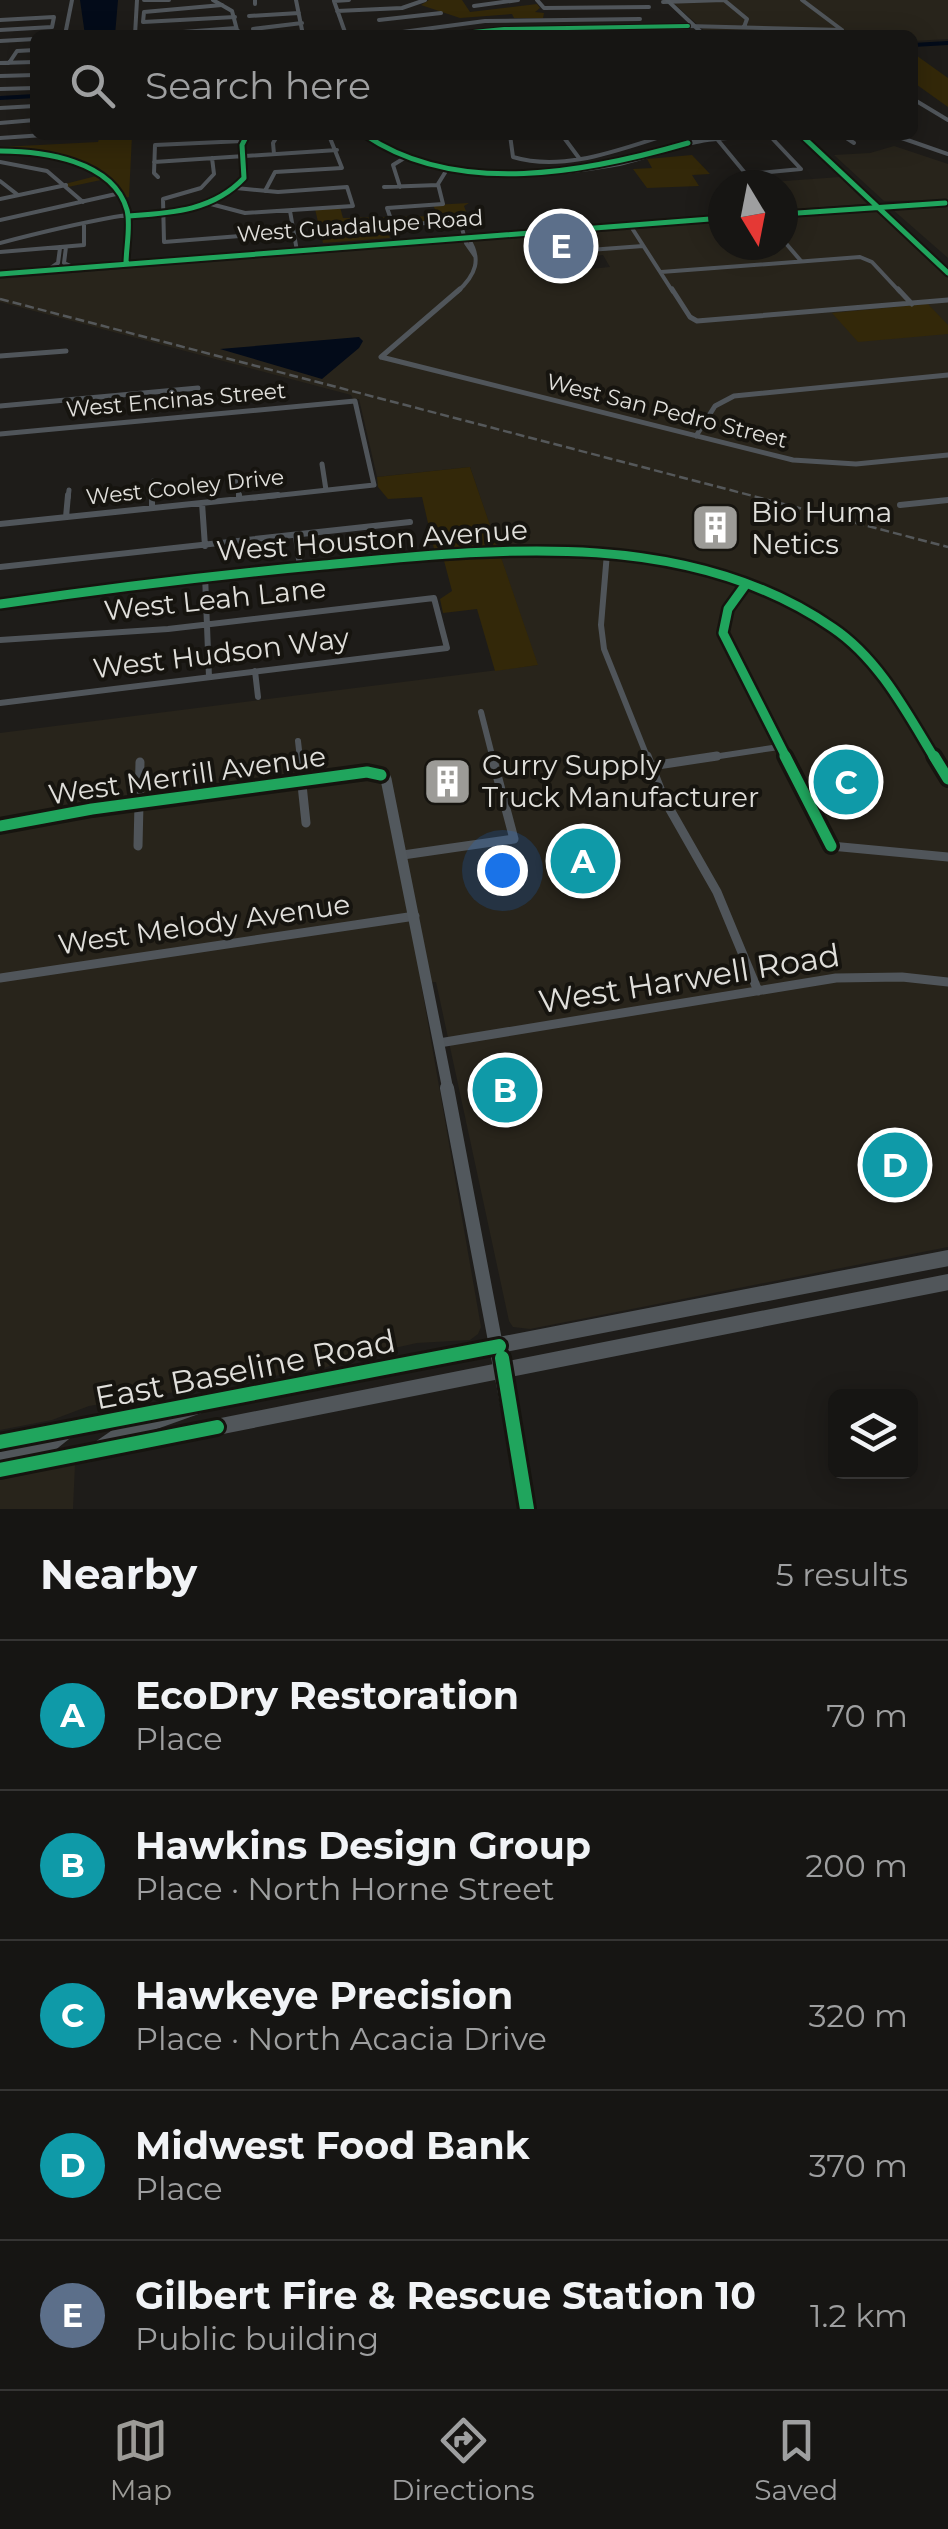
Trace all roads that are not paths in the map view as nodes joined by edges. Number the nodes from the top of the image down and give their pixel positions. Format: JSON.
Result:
{"nodes":[{"id":1,"x":72,"y":0,"type":"edge"},
{"id":2,"x":137,"y":0,"type":"edge"},
{"id":3,"x":169,"y":0,"type":"edge"},
{"id":4,"x":213,"y":0,"type":"edge"},
{"id":5,"x":296,"y":0,"type":"edge"},
{"id":6,"x":349,"y":0,"type":"edge"},
{"id":7,"x":425,"y":0,"type":"edge"},
{"id":8,"x":518,"y":0,"type":"edge"},
{"id":9,"x":537,"y":0,"type":"edge"},
{"id":10,"x":724,"y":0,"type":"edge"},
{"id":11,"x":802,"y":0,"type":"edge"},
{"id":12,"x":144,"y":1,"type":"edge"},
{"id":13,"x":334,"y":1,"type":"edge"},
{"id":14,"x":698,"y":1,"type":"edge"},
{"id":15,"x":666,"y":2,"type":"edge"},
{"id":16,"x":222,"y":5,"type":"junction"},
{"id":17,"x":474,"y":6,"type":"dead end"},
{"id":18,"x":649,"y":7,"type":"dead end"},
{"id":19,"x":374,"y":9,"type":"junction"},
{"id":20,"x":594,"y":9,"type":"junction"},
{"id":21,"x":337,"y":11,"type":"junction"},
{"id":22,"x":299,"y":13,"type":"junction"},
{"id":23,"x":441,"y":13,"type":"dead end"},
{"id":24,"x":249,"y":16,"type":"dead end"},
{"id":25,"x":235,"y":17,"type":"junction"},
{"id":26,"x":548,"y":19,"type":"junction"},
{"id":27,"x":640,"y":19,"type":"dead end"},
{"id":28,"x":0,"y":20,"type":"edge"},
{"id":29,"x":379,"y":20,"type":"junction"},
{"id":30,"x":600,"y":21,"type":"junction"},
{"id":31,"x":302,"y":24,"type":"junction"},
{"id":32,"x":693,"y":26,"type":"junction"},
{"id":33,"x":744,"y":26,"type":"junction"},
{"id":34,"x":547,"y":27,"type":"junction"},
{"id":35,"x":236,"y":28,"type":"joint"},
{"id":36,"x":253,"y":28,"type":"dead end"},
{"id":37,"x":660,"y":28,"type":"joint"},
{"id":38,"x":0,"y":30,"type":"edge"},
{"id":39,"x":66,"y":30,"type":"edge"},
{"id":40,"x":135,"y":30,"type":"edge"},
{"id":41,"x":205,"y":30,"type":"edge"},
{"id":42,"x":303,"y":30,"type":"edge"},
{"id":43,"x":344,"y":30,"type":"edge"},
{"id":44,"x":388,"y":30,"type":"edge"},
{"id":45,"x":418,"y":30,"type":"edge"},
{"id":46,"x":508,"y":30,"type":"edge"},
{"id":47,"x":548,"y":30,"type":"edge"},
{"id":48,"x":573,"y":30,"type":"edge"},
{"id":49,"x":626,"y":30,"type":"edge"},
{"id":50,"x":696,"y":30,"type":"edge"},
{"id":51,"x":779,"y":30,"type":"edge"},
{"id":52,"x":842,"y":30,"type":"edge"},
{"id":53,"x":30,"y":38,"type":"edge"},
{"id":54,"x":0,"y":41,"type":"edge"},
{"id":55,"x":30,"y":50,"type":"edge"},
{"id":56,"x":30,"y":62,"type":"edge"},
{"id":57,"x":0,"y":63,"type":"edge"},
{"id":58,"x":9,"y":63,"type":"junction"},
{"id":59,"x":30,"y":75,"type":"edge"},
{"id":60,"x":0,"y":76,"type":"edge"},
{"id":61,"x":30,"y":88,"type":"edge"},
{"id":62,"x":0,"y":89,"type":"edge"},
{"id":63,"x":918,"y":103,"type":"edge"},
{"id":64,"x":30,"y":106,"type":"edge"},
{"id":65,"x":918,"y":107,"type":"edge"},
{"id":66,"x":922,"y":107,"type":"junction"},
{"id":67,"x":0,"y":108,"type":"edge"},
{"id":68,"x":30,"y":120,"type":"edge"},
{"id":69,"x":948,"y":120,"type":"edge"},
{"id":70,"x":0,"y":123,"type":"edge"},
{"id":71,"x":30,"y":136,"type":"edge"},
{"id":72,"x":0,"y":138,"type":"edge"},
{"id":73,"x":275,"y":140,"type":"edge"},
{"id":74,"x":331,"y":140,"type":"edge"},
{"id":75,"x":371,"y":140,"type":"edge"},
{"id":76,"x":511,"y":140,"type":"edge"},
{"id":77,"x":566,"y":140,"type":"edge"},
{"id":78,"x":648,"y":140,"type":"edge"},
{"id":79,"x":707,"y":140,"type":"edge"},
{"id":80,"x":718,"y":140,"type":"edge"},
{"id":81,"x":777,"y":140,"type":"edge"},
{"id":82,"x":806,"y":140,"type":"edge"},
{"id":83,"x":814,"y":140,"type":"edge"},
{"id":84,"x":850,"y":140,"type":"edge"},
{"id":85,"x":907,"y":140,"type":"edge"},
{"id":86,"x":243,"y":141,"type":"joint"},
{"id":87,"x":854,"y":143,"type":"dead end"},
{"id":88,"x":337,"y":150,"type":"junction"},
{"id":89,"x":615,"y":150,"type":"junction"},
{"id":90,"x":0,"y":151,"type":"edge"},
{"id":91,"x":274,"y":154,"type":"junction"},
{"id":92,"x":948,"y":154,"type":"edge"},
{"id":93,"x":243,"y":156,"type":"junction"},
{"id":94,"x":406,"y":157,"type":"junction"},
{"id":95,"x":212,"y":158,"type":"junction"},
{"id":96,"x":578,"y":158,"type":"junction"},
{"id":97,"x":635,"y":159,"type":"junction"},
{"id":98,"x":0,"y":162,"type":"edge"},
{"id":99,"x":154,"y":162,"type":"junction"},
{"id":100,"x":832,"y":165,"type":"junction"},
{"id":101,"x":745,"y":170,"type":"edge"},
{"id":102,"x":798,"y":170,"type":"edge"},
{"id":103,"x":847,"y":170,"type":"junction"},
{"id":104,"x":446,"y":171,"type":"dead end"},
{"id":105,"x":158,"y":177,"type":"dead end"},
{"id":106,"x":0,"y":181,"type":"edge"},
{"id":107,"x":66,"y":185,"type":"junction"},
{"id":108,"x":438,"y":185,"type":"junction"},
{"id":109,"x":384,"y":186,"type":"dead end"},
{"id":110,"x":400,"y":187,"type":"junction"},
{"id":111,"x":236,"y":188,"type":"junction"},
{"id":112,"x":265,"y":191,"type":"junction"},
{"id":113,"x":116,"y":194,"type":"junction"},
{"id":114,"x":18,"y":195,"type":"junction"},
{"id":115,"x":0,"y":199,"type":"edge"},
{"id":116,"x":83,"y":202,"type":"junction"},
{"id":117,"x":207,"y":203,"type":"junction"},
{"id":118,"x":946,"y":203,"type":"edge"},
{"id":119,"x":880,"y":206,"type":"junction"},
{"id":120,"x":225,"y":210,"type":"junction"},
{"id":121,"x":290,"y":211,"type":"junction"},
{"id":122,"x":164,"y":213,"type":"junction"},
{"id":123,"x":798,"y":213,"type":"edge"},
{"id":124,"x":128,"y":216,"type":"junction"},
{"id":125,"x":218,"y":216,"type":"dead end"},
{"id":126,"x":708,"y":219,"type":"edge"},
{"id":127,"x":0,"y":220,"type":"edge"},
{"id":128,"x":84,"y":225,"type":"junction"},
{"id":129,"x":630,"y":226,"type":"junction"},
{"id":130,"x":293,"y":232,"type":"junction"},
{"id":131,"x":468,"y":238,"type":"junction"},
{"id":132,"x":2,"y":242,"type":"edge"},
{"id":133,"x":644,"y":246,"type":"junction"},
{"id":134,"x":63,"y":248,"type":"junction"},
{"id":135,"x":297,"y":251,"type":"junction"},
{"id":136,"x":576,"y":251,"type":"dead end"},
{"id":137,"x":0,"y":252,"type":"edge"},
{"id":138,"x":930,"y":256,"type":"junction"},
{"id":139,"x":939,"y":256,"type":"junction"},
{"id":140,"x":798,"y":258,"type":"edge"},
{"id":141,"x":801,"y":261,"type":"junction"},
{"id":142,"x":126,"y":264,"type":"junction"},
{"id":143,"x":948,"y":264,"type":"edge"},
{"id":144,"x":75,"y":268,"type":"junction"},
{"id":145,"x":48,"y":270,"type":"junction"},
{"id":146,"x":661,"y":272,"type":"junction"},
{"id":147,"x":948,"y":273,"type":"edge"},
{"id":148,"x":0,"y":274,"type":"edge"},
{"id":149,"x":948,"y":300,"type":"edge"},
{"id":150,"x":912,"y":304,"type":"junction"},
{"id":151,"x":66,"y":351,"type":"dead end"},
{"id":152,"x":0,"y":356,"type":"edge"},
{"id":153,"x":948,"y":374,"type":"edge"},
{"id":154,"x":198,"y":388,"type":"dead end"},
{"id":155,"x":0,"y":406,"type":"edge"},
{"id":156,"x":0,"y":434,"type":"edge"},
{"id":157,"x":696,"y":436,"type":"junction"},
{"id":158,"x":948,"y":455,"type":"edge"},
{"id":159,"x":322,"y":464,"type":"dead end"},
{"id":160,"x":236,"y":473,"type":"dead end"},
{"id":161,"x":152,"y":481,"type":"dead end"},
{"id":162,"x":374,"y":486,"type":"joint"},
{"id":163,"x":69,"y":490,"type":"dead end"},
{"id":164,"x":326,"y":490,"type":"junction"},
{"id":165,"x":239,"y":500,"type":"junction"},
{"id":166,"x":948,"y":500,"type":"edge"},
{"id":167,"x":202,"y":503,"type":"junction"},
{"id":168,"x":900,"y":505,"type":"dead end"},
{"id":169,"x":152,"y":508,"type":"junction"},
{"id":170,"x":66,"y":518,"type":"junction"},
{"id":171,"x":410,"y":522,"type":"dead end"},
{"id":172,"x":0,"y":524,"type":"edge"},
{"id":173,"x":296,"y":536,"type":"junction"},
{"id":174,"x":205,"y":546,"type":"junction"},
{"id":175,"x":607,"y":553,"type":"junction"},
{"id":176,"x":0,"y":567,"type":"edge"},
{"id":177,"x":300,"y":567,"type":"junction"},
{"id":178,"x":204,"y":576,"type":"junction"},
{"id":179,"x":746,"y":584,"type":"junction"},
{"id":180,"x":0,"y":604,"type":"edge"},
{"id":181,"x":207,"y":624,"type":"junction"},
{"id":182,"x":0,"y":640,"type":"edge"},
{"id":183,"x":446,"y":648,"type":"joint"},
{"id":184,"x":256,"y":672,"type":"junction"},
{"id":185,"x":210,"y":677,"type":"junction"},
{"id":186,"x":258,"y":698,"type":"dead end"},
{"id":187,"x":0,"y":703,"type":"edge"},
{"id":188,"x":481,"y":712,"type":"dead end"},
{"id":189,"x":298,"y":742,"type":"dead end"},
{"id":190,"x":779,"y":748,"type":"junction"},
{"id":191,"x":140,"y":762,"type":"dead end"},
{"id":192,"x":651,"y":766,"type":"junction"},
{"id":193,"x":947,"y":776,"type":"edge"},
{"id":194,"x":302,"y":781,"type":"junction"},
{"id":195,"x":139,"y":803,"type":"junction"},
{"id":196,"x":306,"y":822,"type":"dead end"},
{"id":197,"x":0,"y":826,"type":"edge"},
{"id":198,"x":138,"y":846,"type":"dead end"},
{"id":199,"x":403,"y":855,"type":"junction"},
{"id":200,"x":948,"y":857,"type":"edge"},
{"id":201,"x":414,"y":916,"type":"junction"},
{"id":202,"x":0,"y":978,"type":"edge"},
{"id":203,"x":948,"y":982,"type":"edge"},
{"id":204,"x":758,"y":991,"type":"junction"},
{"id":205,"x":439,"y":1043,"type":"junction"},
{"id":206,"x":948,"y":1258,"type":"edge"},
{"id":207,"x":909,"y":1265,"type":"junction"},
{"id":208,"x":948,"y":1282,"type":"edge"},
{"id":209,"x":918,"y":1288,"type":"junction"},
{"id":210,"x":502,"y":1358,"type":"junction"},
{"id":211,"x":211,"y":1400,"type":"junction"},
{"id":212,"x":70,"y":1428,"type":"junction"},
{"id":213,"x":0,"y":1442,"type":"edge"},
{"id":214,"x":96,"y":1451,"type":"junction"},
{"id":215,"x":0,"y":1457,"type":"edge"},
{"id":216,"x":0,"y":1470,"type":"edge"},
{"id":217,"x":528,"y":1509,"type":"edge"}],
"edges":[{"from":1,"to":39,"type":"street"},
{"from":2,"to":40,"type":"street"},
{"from":3,"to":12,"type":"street"},
{"from":4,"to":16,"type":"street"},
{"from":5,"to":22,"type":"street"},
{"from":6,"to":13,"type":"street"},
{"from":7,"to":19,"type":"street"},
{"from":8,"to":17,"type":"street"},
{"from":9,"to":20,"type":"street"},
{"from":10,"to":14,"type":"street"},
{"from":10,"to":33,"type":"street"},
{"from":11,"to":52,"type":"street"},
{"from":13,"to":21,"type":"street"},
{"from":14,"to":15,"type":"street"},
{"from":15,"to":32,"type":"street"},
{"from":16,"to":25,"type":"street"},
{"from":16,"to":25,"type":"street"},
{"from":18,"to":20,"type":"street"},
{"from":19,"to":21,"type":"street"},
{"from":19,"to":29,"type":"street"},
{"from":20,"to":30,"type":"street"},
{"from":21,"to":43,"type":"street"},
{"from":22,"to":24,"type":"street"},
{"from":22,"to":31,"type":"street"},
{"from":23,"to":29,"type":"street"},
{"from":25,"to":35,"type":"street"},
{"from":26,"to":30,"type":"street"},
{"from":26,"to":34,"type":"street"},
{"from":26,"to":45,"type":"street"},
{"from":27,"to":30,"type":"street"},
{"from":28,"to":38,"type":"street"},
{"from":29,"to":44,"type":"street"},
{"from":31,"to":36,"type":"street"},
{"from":31,"to":42,"type":"street"},
{"from":32,"to":33,"type":"street"},
{"from":32,"to":37,"type":"street"},
{"from":32,"to":50,"type":"street"},
{"from":33,"to":51,"type":"street"},
{"from":34,"to":46,"type":"street"},
{"from":34,"to":47,"type":"street"},
{"from":34,"to":48,"type":"street"},
{"from":35,"to":41,"type":"street"},
{"from":37,"to":49,"type":"street"},
{"from":53,"to":54,"type":"street"},
{"from":55,"to":58,"type":"street"},
{"from":56,"to":58,"type":"street"},
{"from":57,"to":58,"type":"street"},
{"from":59,"to":60,"type":"street"},
{"from":61,"to":62,"type":"street"},
{"from":63,"to":66,"type":"street"},
{"from":64,"to":67,"type":"street"},
{"from":65,"to":66,"type":"street"},
{"from":66,"to":69,"type":"street"},
{"from":68,"to":70,"type":"street"},
{"from":71,"to":72,"type":"street"},
{"from":73,"to":91,"type":"street"},
{"from":74,"to":88,"type":"street"},
{"from":75,"to":94,"type":"street"},
{"from":76,"to":96,"type":"street"},
{"from":77,"to":96,"type":"street"},
{"from":78,"to":89,"type":"street"},
{"from":79,"to":97,"type":"street"},
{"from":80,"to":101,"type":"street"},
{"from":81,"to":102,"type":"street"},
{"from":82,"to":100,"type":"street"},
{"from":83,"to":103,"type":"street"},
{"from":84,"to":87,"type":"street"},
{"from":85,"to":92,"type":"street"},
{"from":86,"to":93,"type":"street"},
{"from":86,"to":99,"type":"street"},
{"from":88,"to":91,"type":"street"},
{"from":88,"to":112,"type":"street"},
{"from":89,"to":96,"type":"street"},
{"from":89,"to":97,"type":"street"},
{"from":90,"to":113,"type":"street"},
{"from":91,"to":93,"type":"street"},
{"from":93,"to":95,"type":"street"},
{"from":93,"to":111,"type":"street"},
{"from":94,"to":97,"type":"street"},
{"from":94,"to":110,"type":"street"},
{"from":95,"to":99,"type":"street"},
{"from":95,"to":122,"type":"street"},
{"from":98,"to":107,"type":"street"},
{"from":99,"to":105,"type":"street"},
{"from":100,"to":103,"type":"street"},
{"from":100,"to":119,"type":"street"},
{"from":103,"to":119,"type":"street"},
{"from":104,"to":108,"type":"street"},
{"from":106,"to":114,"type":"street"},
{"from":107,"to":114,"type":"street"},
{"from":107,"to":116,"type":"street"},
{"from":108,"to":110,"type":"street"},
{"from":108,"to":131,"type":"street"},
{"from":109,"to":110,"type":"street"},
{"from":111,"to":112,"type":"street"},
{"from":111,"to":117,"type":"street"},
{"from":112,"to":121,"type":"street"},
{"from":113,"to":116,"type":"street"},
{"from":113,"to":124,"type":"street"},
{"from":114,"to":115,"type":"street"},
{"from":116,"to":127,"type":"street"},
{"from":117,"to":120,"type":"street"},
{"from":117,"to":122,"type":"street"},
{"from":118,"to":119,"type":"street"},
{"from":119,"to":123,"type":"street"},
{"from":119,"to":138,"type":"street"},
{"from":119,"to":139,"type":"street"},
{"from":120,"to":121,"type":"street"},
{"from":120,"to":125,"type":"street"},
{"from":121,"to":130,"type":"street"},
{"from":122,"to":124,"type":"street"},
{"from":122,"to":130,"type":"street"},
{"from":124,"to":128,"type":"street"},
{"from":124,"to":142,"type":"street"},
{"from":126,"to":129,"type":"street","name":"West Guadalupe Road"},
{"from":128,"to":132,"type":"street"},
{"from":128,"to":134,"type":"street"},
{"from":129,"to":131,"type":"street","name":"West Guadalupe Road"},
{"from":129,"to":133,"type":"street"},
{"from":130,"to":135,"type":"street"},
{"from":131,"to":135,"type":"street","name":"West Guadalupe Road"},
{"from":131,"to":157,"type":"street","name":"West San Pedro Street"},
{"from":133,"to":136,"type":"street"},
{"from":133,"to":146,"type":"street"},
{"from":134,"to":137,"type":"street"},
{"from":134,"to":144,"type":"street"},
{"from":134,"to":145,"type":"street"},
{"from":135,"to":142,"type":"street","name":"West Guadalupe Road"},
{"from":138,"to":139,"type":"street"},
{"from":138,"to":147,"type":"street"},
{"from":139,"to":143,"type":"street"},
{"from":140,"to":141,"type":"street"},
{"from":141,"to":146,"type":"street"},
{"from":141,"to":150,"type":"street"},
{"from":142,"to":144,"type":"street","name":"West Guadalupe Road"},
{"from":144,"to":145,"type":"street","name":"West Guadalupe Road"},
{"from":145,"to":148,"type":"street","name":"West Guadalupe Road"},
{"from":146,"to":150,"type":"street"},
{"from":149,"to":150,"type":"street"},
{"from":151,"to":152,"type":"street"},
{"from":153,"to":157,"type":"street"},
{"from":154,"to":155,"type":"street"},
{"from":156,"to":162,"type":"street","name":"West Encinas Street"},
{"from":157,"to":158,"type":"street","name":"West San Pedro Street"},
{"from":159,"to":164,"type":"street"},
{"from":160,"to":165,"type":"street"},
{"from":161,"to":169,"type":"street"},
{"from":162,"to":164,"type":"street","name":"West Cooley Drive"},
{"from":163,"to":170,"type":"street"},
{"from":164,"to":165,"type":"street","name":"West Cooley Drive"},
{"from":165,"to":167,"type":"street","name":"West Cooley Drive"},
{"from":166,"to":168,"type":"street"},
{"from":167,"to":169,"type":"street","name":"West Cooley Drive"},
{"from":167,"to":174,"type":"street"},
{"from":169,"to":170,"type":"street","name":"West Cooley Drive"},
{"from":170,"to":172,"type":"street","name":"West Cooley Drive"},
{"from":171,"to":173,"type":"street"},
{"from":173,"to":174,"type":"street"},
{"from":173,"to":177,"type":"street"},
{"from":174,"to":176,"type":"street"},
{"from":175,"to":177,"type":"street","name":"West Houston Avenue"},
{"from":175,"to":179,"type":"street","name":"West Houston Avenue"},
{"from":175,"to":192,"type":"street"},
{"from":177,"to":178,"type":"street","name":"West Houston Avenue"},
{"from":178,"to":180,"type":"street","name":"West Houston Avenue"},
{"from":178,"to":181,"type":"street"},
{"from":179,"to":190,"type":"street"},
{"from":179,"to":193,"type":"street","name":"West Houston Avenue"},
{"from":181,"to":182,"type":"street","name":"West Leah Lane"},
{"from":181,"to":183,"type":"street","name":"West Leah Lane"},
{"from":181,"to":185,"type":"street"},
{"from":183,"to":184,"type":"street","name":"West Hudson Way"},
{"from":184,"to":185,"type":"street","name":"West Hudson Way"},
{"from":184,"to":186,"type":"street"},
{"from":185,"to":187,"type":"street","name":"West Hudson Way"},
{"from":188,"to":199,"type":"street"},
{"from":189,"to":194,"type":"street"},
{"from":190,"to":192,"type":"street"},
{"from":190,"to":200,"type":"street"},
{"from":191,"to":195,"type":"street"},
{"from":192,"to":204,"type":"street"},
{"from":194,"to":195,"type":"street","name":"West Merrill Avenue"},
{"from":194,"to":196,"type":"street"},
{"from":194,"to":199,"type":"street","name":"West Merrill Avenue"},
{"from":195,"to":197,"type":"street","name":"West Merrill Avenue"},
{"from":195,"to":198,"type":"street"},
{"from":199,"to":201,"type":"street"},
{"from":201,"to":202,"type":"street","name":"West Melody Avenue"},
{"from":201,"to":205,"type":"street"},
{"from":203,"to":204,"type":"street","name":"West Harwell Road"},
{"from":204,"to":205,"type":"street","name":"West Harwell Road"},
{"from":205,"to":210,"type":"street"},
{"from":206,"to":207,"type":"main road","name":"East Baseline Road"},
{"from":207,"to":209,"type":"main road"},
{"from":207,"to":210,"type":"main road","name":"East Baseline Road"},
{"from":208,"to":209,"type":"main road","name":"East Baseline Road"},
{"from":209,"to":210,"type":"main road","name":"East Baseline Road"},
{"from":210,"to":211,"type":"main road","name":"East Baseline Road"},
{"from":210,"to":214,"type":"main road","name":"East Baseline Road"},
{"from":210,"to":217,"type":"street"},
{"from":211,"to":212,"type":"main road","name":"East Baseline Road"},
{"from":211,"to":214,"type":"main road"},
{"from":212,"to":213,"type":"main road","name":"East Baseline Road"},
{"from":212,"to":215,"type":"main road"},
{"from":214,"to":216,"type":"main road","name":"East Baseline Road"}]}
